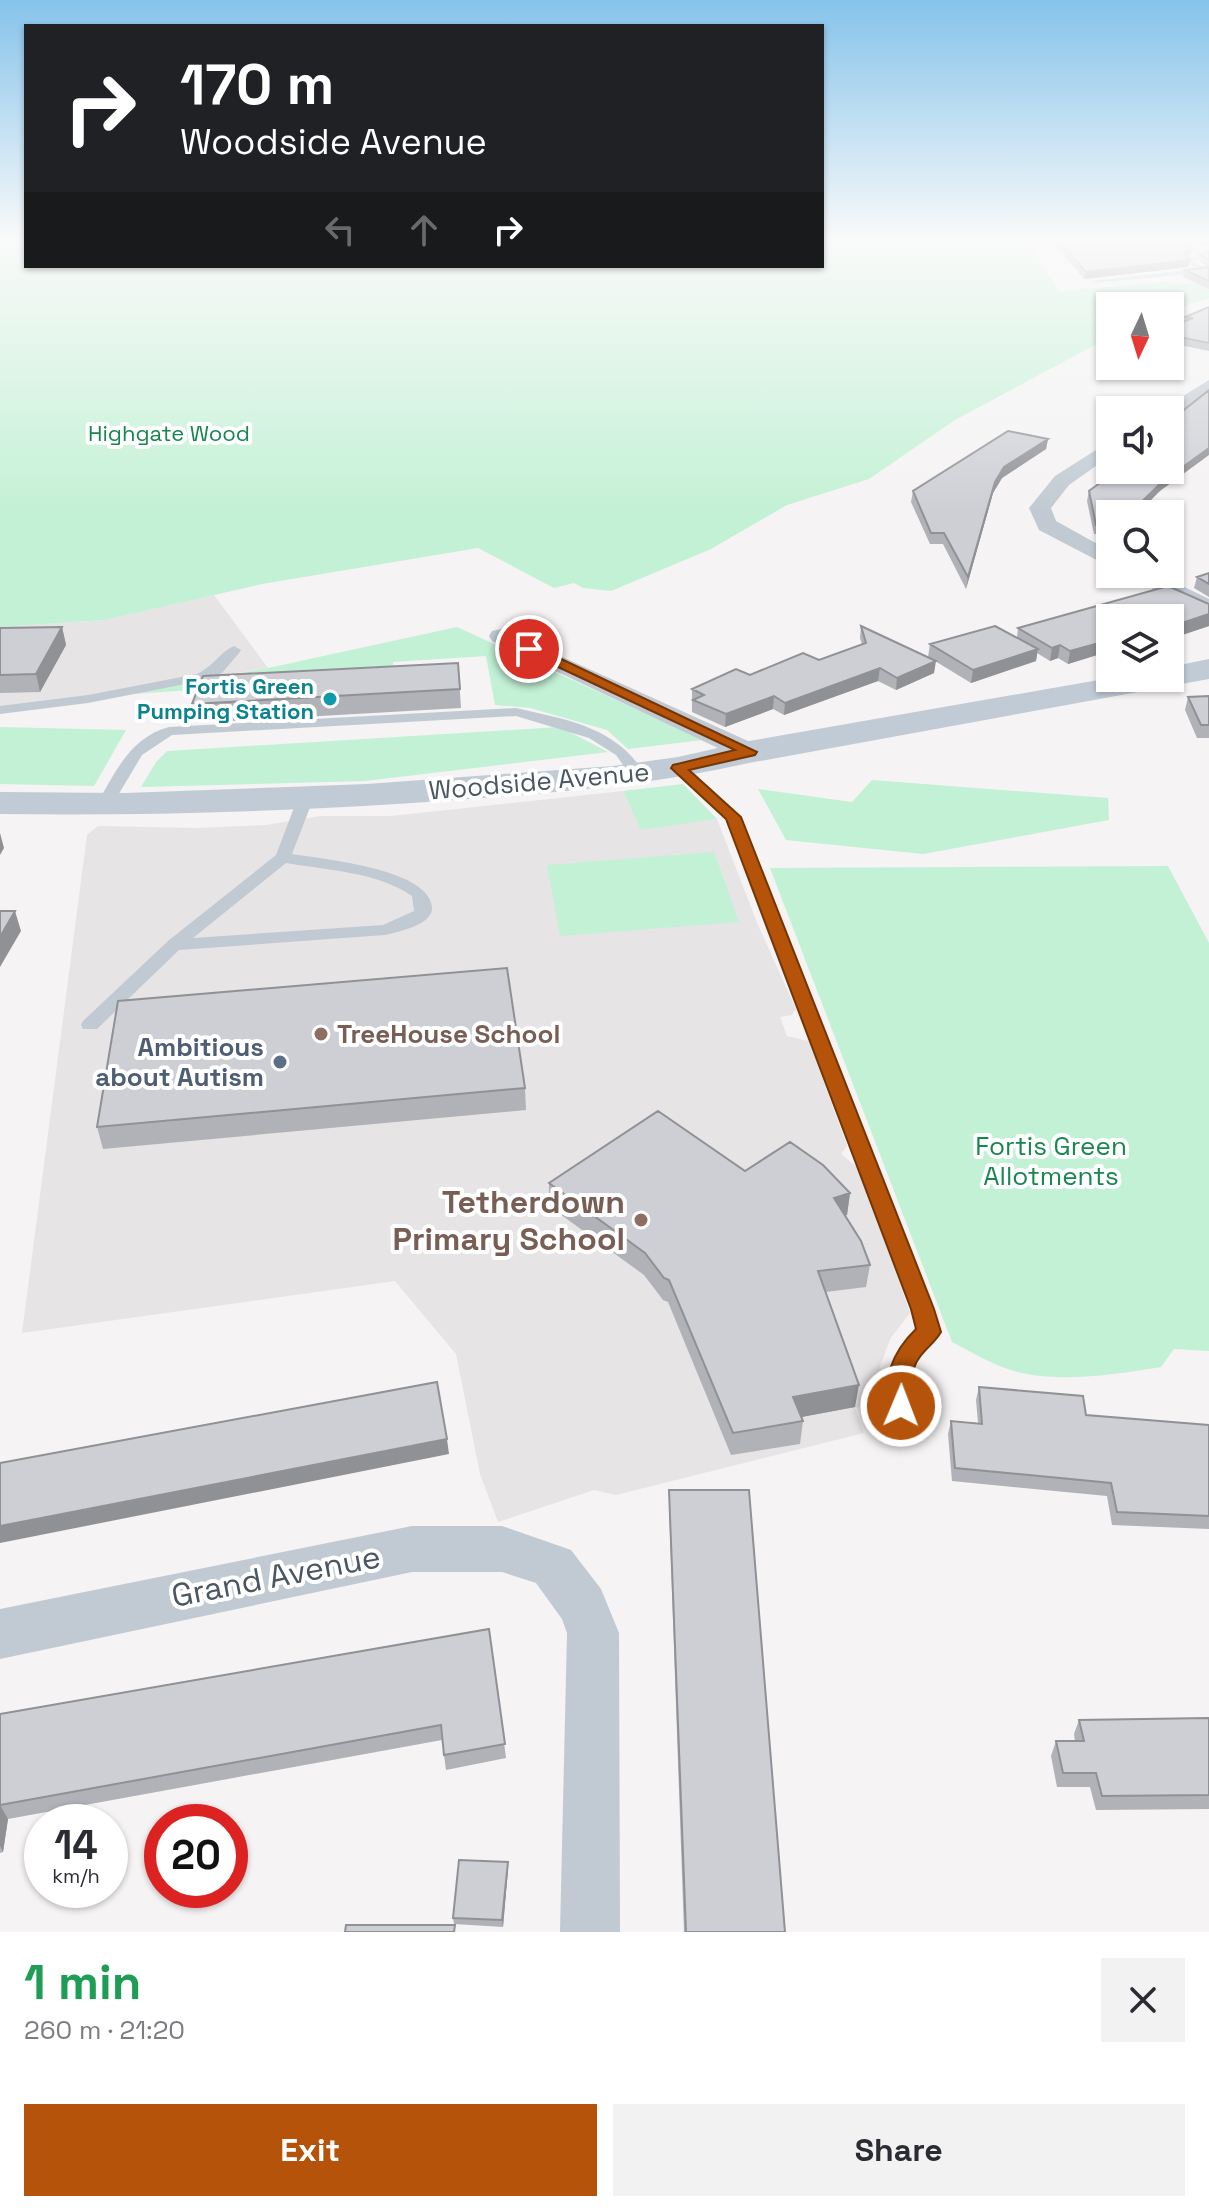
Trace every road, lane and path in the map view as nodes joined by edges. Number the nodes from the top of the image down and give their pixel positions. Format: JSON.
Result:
{"nodes":[{"id":1,"x":1209,"y":385,"type":"edge"},
{"id":2,"x":1184,"y":401,"type":"edge"},
{"id":3,"x":1096,"y":456,"type":"edge"},
{"id":4,"x":1096,"y":552,"type":"edge"},
{"id":5,"x":1168,"y":588,"type":"edge"},
{"id":6,"x":1209,"y":608,"type":"edge"},
{"id":7,"x":501,"y":636,"type":"dead end"},
{"id":8,"x":234,"y":650,"type":"dead end"},
{"id":9,"x":1209,"y":669,"type":"edge"},
{"id":10,"x":1184,"y":674,"type":"edge"},
{"id":11,"x":1096,"y":691,"type":"edge"},
{"id":12,"x":0,"y":710,"type":"edge"},
{"id":13,"x":749,"y":752,"type":"junction"},
{"id":14,"x":678,"y":768,"type":"junction"},
{"id":15,"x":637,"y":774,"type":"junction"},
{"id":16,"x":306,"y":797,"type":"junction"},
{"id":17,"x":0,"y":803,"type":"edge"},
{"id":18,"x":105,"y":804,"type":"junction"},
{"id":19,"x":283,"y":857,"type":"junction"},
{"id":20,"x":174,"y":945,"type":"junction"},
{"id":21,"x":90,"y":1025,"type":"dead end"},
{"id":22,"x":901,"y":1406,"type":"dead end"},
{"id":23,"x":0,"y":1634,"type":"edge"},
{"id":24,"x":590,"y":1932,"type":"edge"}],
"edges":[{"from":1,"to":2,"type":"street"},
{"from":3,"to":4,"type":"street"},
{"from":5,"to":6,"type":"street"},
{"from":7,"to":13,"type":"street"},
{"from":8,"to":12,"type":"lane"},
{"from":9,"to":10,"type":"street","name":"Woodside Avenue"},
{"from":11,"to":13,"type":"street","name":"Woodside Avenue"},
{"from":13,"to":14,"type":"street","name":"Woodside Avenue"},
{"from":14,"to":15,"type":"street","name":"Woodside Avenue"},
{"from":14,"to":22,"type":"lane"},
{"from":15,"to":16,"type":"street","name":"Woodside Avenue"},
{"from":15,"to":18,"type":"lane"},
{"from":16,"to":18,"type":"street","name":"Woodside Avenue"},
{"from":16,"to":19,"type":"lane"},
{"from":17,"to":18,"type":"street","name":"Woodside Avenue"},
{"from":19,"to":20,"type":"lane"},
{"from":19,"to":20,"type":"lane"},
{"from":20,"to":21,"type":"lane"},
{"from":23,"to":24,"type":"street","name":"Grand Avenue"}]}
